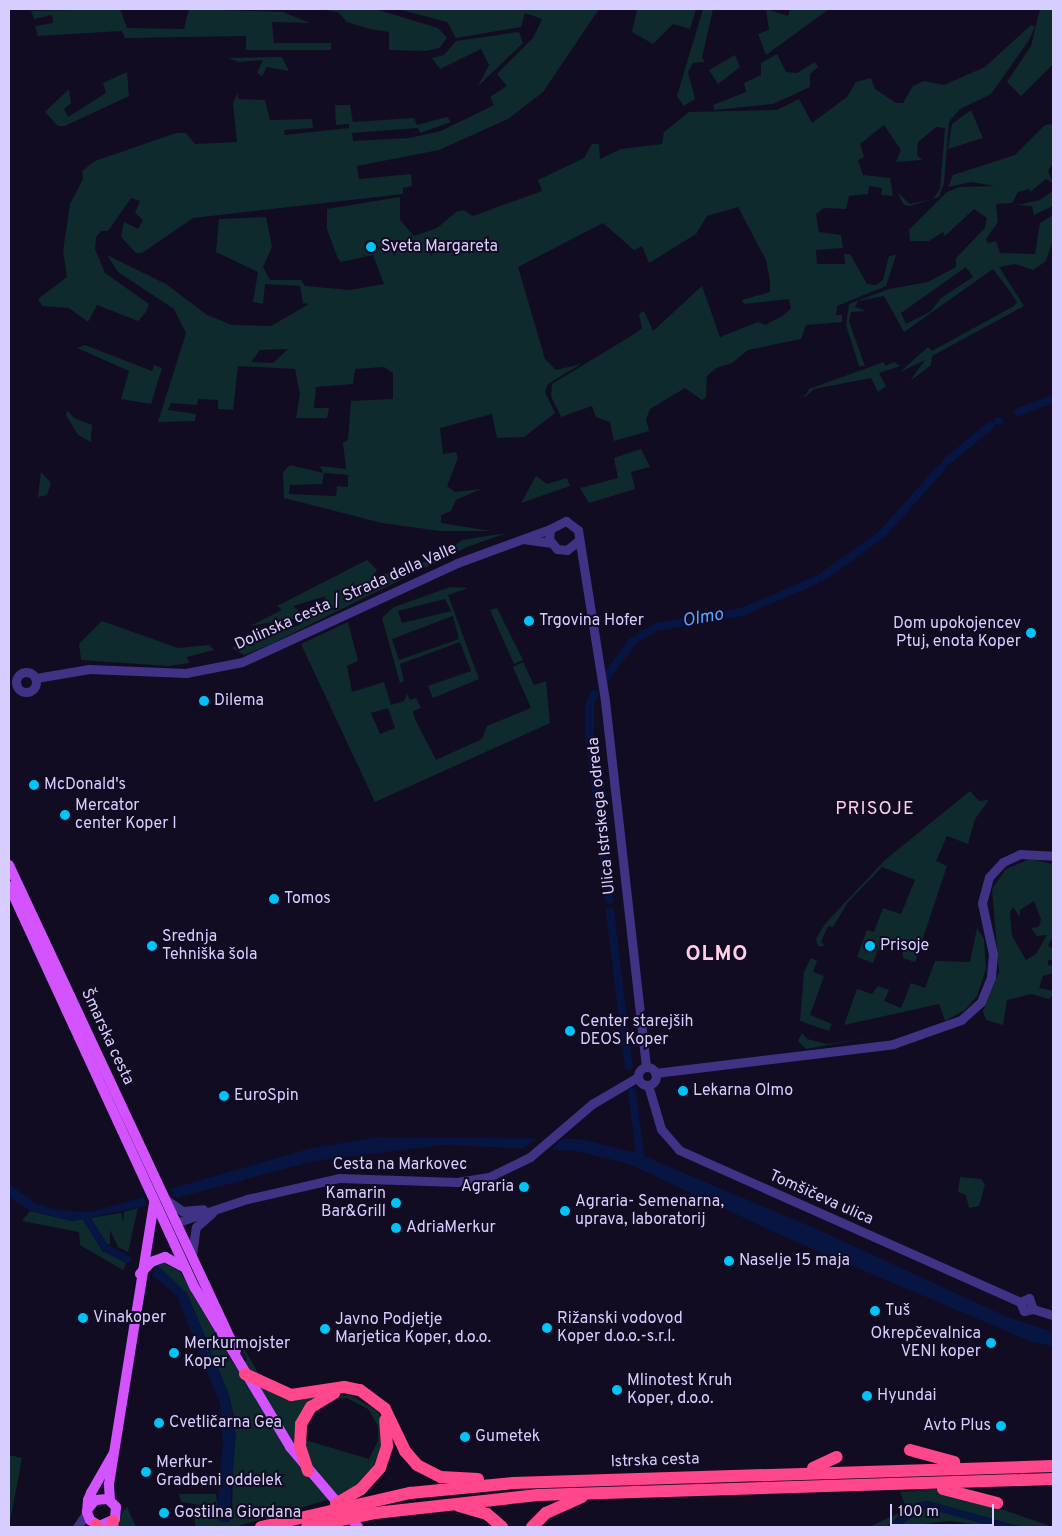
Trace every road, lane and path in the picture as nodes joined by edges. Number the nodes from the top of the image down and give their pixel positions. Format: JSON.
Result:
{"nodes":[{"id":1,"x":550,"y":529,"type":"junction"},
{"id":2,"x":518,"y":539,"type":"junction"},
{"id":3,"x":578,"y":541,"type":"junction"},
{"id":4,"x":550,"y":543,"type":"junction"},
{"id":5,"x":567,"y":550,"type":"junction"},
{"id":6,"x":581,"y":562,"type":"junction"},
{"id":7,"x":36,"y":678,"type":"junction"},
{"id":8,"x":13,"y":687,"type":"edge"},
{"id":9,"x":1053,"y":856,"type":"edge"},
{"id":10,"x":9,"y":865,"type":"edge"},
{"id":11,"x":9,"y":886,"type":"edge"},
{"id":12,"x":646,"y":1067,"type":"junction"},
{"id":13,"x":655,"y":1073,"type":"junction"},
{"id":14,"x":638,"y":1078,"type":"junction"},
{"id":15,"x":648,"y":1085,"type":"junction"},
{"id":16,"x":159,"y":1199,"type":"junction"},
{"id":17,"x":218,"y":1208,"type":"junction"},
{"id":18,"x":171,"y":1226,"type":"junction"},
{"id":19,"x":144,"y":1254,"type":"junction"},
{"id":20,"x":189,"y":1266,"type":"junction"},
{"id":21,"x":140,"y":1274,"type":"junction"},
{"id":22,"x":1053,"y":1315,"type":"edge"},
{"id":23,"x":242,"y":1369,"type":"junction"},
{"id":24,"x":315,"y":1397,"type":"junction"},
{"id":25,"x":116,"y":1444,"type":"junction"},
{"id":26,"x":910,"y":1450,"type":"dead end"},
{"id":27,"x":112,"y":1456,"type":"junction"},
{"id":28,"x":837,"y":1457,"type":"dead end"},
{"id":29,"x":1053,"y":1466,"type":"edge"},
{"id":30,"x":991,"y":1467,"type":"junction"},
{"id":31,"x":308,"y":1471,"type":"junction"},
{"id":32,"x":798,"y":1472,"type":"junction"},
{"id":33,"x":1053,"y":1479,"type":"edge"},
{"id":34,"x":512,"y":1483,"type":"junction"},
{"id":35,"x":909,"y":1484,"type":"junction"},
{"id":36,"x":596,"y":1493,"type":"junction"},
{"id":37,"x":97,"y":1498,"type":"junction"},
{"id":38,"x":111,"y":1501,"type":"junction"},
{"id":39,"x":444,"y":1503,"type":"junction"},
{"id":40,"x":997,"y":1503,"type":"dead end"},
{"id":41,"x":330,"y":1509,"type":"junction"},
{"id":42,"x":88,"y":1510,"type":"junction"},
{"id":43,"x":375,"y":1513,"type":"junction"},
{"id":44,"x":113,"y":1524,"type":"edge"},
{"id":45,"x":94,"y":1526,"type":"edge"},
{"id":46,"x":77,"y":1527,"type":"edge"},
{"id":47,"x":262,"y":1527,"type":"edge"},
{"id":48,"x":307,"y":1527,"type":"edge"},
{"id":49,"x":342,"y":1527,"type":"edge"},
{"id":50,"x":358,"y":1527,"type":"edge"},
{"id":51,"x":502,"y":1527,"type":"edge"},
{"id":52,"x":532,"y":1527,"type":"edge"}],
"edges":[{"from":1,"to":2,"type":"street","name":"Dolinska cesta / Strada della Valle"},
{"from":1,"to":3,"type":"street"},
{"from":1,"to":4,"type":"street"},
{"from":2,"to":4,"type":"street"},
{"from":2,"to":7,"type":"street","name":"Dolinska cesta / Strada della Valle"},
{"from":3,"to":5,"type":"street"},
{"from":3,"to":6,"type":"street"},
{"from":4,"to":5,"type":"street"},
{"from":5,"to":6,"type":"street"},
{"from":6,"to":12,"type":"street","name":"Ulica Istrskega odreda"},
{"from":7,"to":8,"type":"street","name":"Dolinska cesta / Strada della Valle"},
{"from":7,"to":8,"type":"street"},
{"from":9,"to":13,"type":"street"},
{"from":10,"to":16,"type":"main road","name":"Šmarska cesta"},
{"from":11,"to":16,"type":"main road","name":"Šmarska cesta"},
{"from":12,"to":13,"type":"street"},
{"from":12,"to":14,"type":"street"},
{"from":13,"to":15,"type":"street"},
{"from":14,"to":15,"type":"street"},
{"from":14,"to":17,"type":"street","name":"Cesta na Markovec"},
{"from":15,"to":22,"type":"street","name":"Tomšičeva ulica"},
{"from":16,"to":17,"type":"street"},
{"from":16,"to":18,"type":"main road","name":"Šmarska cesta"},
{"from":16,"to":19,"type":"main road"},
{"from":17,"to":18,"type":"street","name":"Cesta na Markovec"},
{"from":17,"to":20,"type":"street"},
{"from":18,"to":19,"type":"main road"},
{"from":18,"to":20,"type":"main road","name":"Šmarska cesta"},
{"from":19,"to":21,"type":"main road"},
{"from":20,"to":21,"type":"main road"},
{"from":20,"to":23,"type":"main road","name":"Šmarska cesta"},
{"from":21,"to":25,"type":"main road"},
{"from":23,"to":24,"type":"highway"},
{"from":23,"to":31,"type":"main road","name":"Šmarska cesta"},
{"from":24,"to":31,"type":"highway"},
{"from":24,"to":34,"type":"highway"},
{"from":24,"to":41,"type":"highway"},
{"from":25,"to":27,"type":"main road"},
{"from":25,"to":38,"type":"main road"},
{"from":26,"to":30,"type":"highway"},
{"from":27,"to":37,"type":"main road"},
{"from":27,"to":42,"type":"main road"},
{"from":28,"to":32,"type":"highway"},
{"from":29,"to":30,"type":"highway","name":"Istrska cesta"},
{"from":30,"to":32,"type":"highway","name":"Istrska cesta"},
{"from":31,"to":50,"type":"main road","name":"Šmarska cesta"},
{"from":32,"to":34,"type":"highway","name":"Istrska cesta"},
{"from":33,"to":35,"type":"highway","name":"Istrska cesta"},
{"from":34,"to":41,"type":"highway","name":"Istrska cesta"},
{"from":35,"to":36,"type":"highway","name":"Istrska cesta"},
{"from":35,"to":40,"type":"highway"},
{"from":36,"to":39,"type":"highway","name":"Istrska cesta"},
{"from":36,"to":52,"type":"highway"},
{"from":37,"to":38,"type":"main road"},
{"from":37,"to":42,"type":"main road"},
{"from":38,"to":44,"type":"main road"},
{"from":39,"to":43,"type":"highway","name":"Istrska cesta"},
{"from":39,"to":51,"type":"highway"},
{"from":41,"to":47,"type":"highway","name":"Istrska cesta"},
{"from":42,"to":45,"type":"main road"},
{"from":42,"to":46,"type":"street"},
{"from":43,"to":48,"type":"highway","name":"Istrska cesta"},
{"from":43,"to":49,"type":"highway"},
{"from":44,"to":45,"type":"main road"}]}
